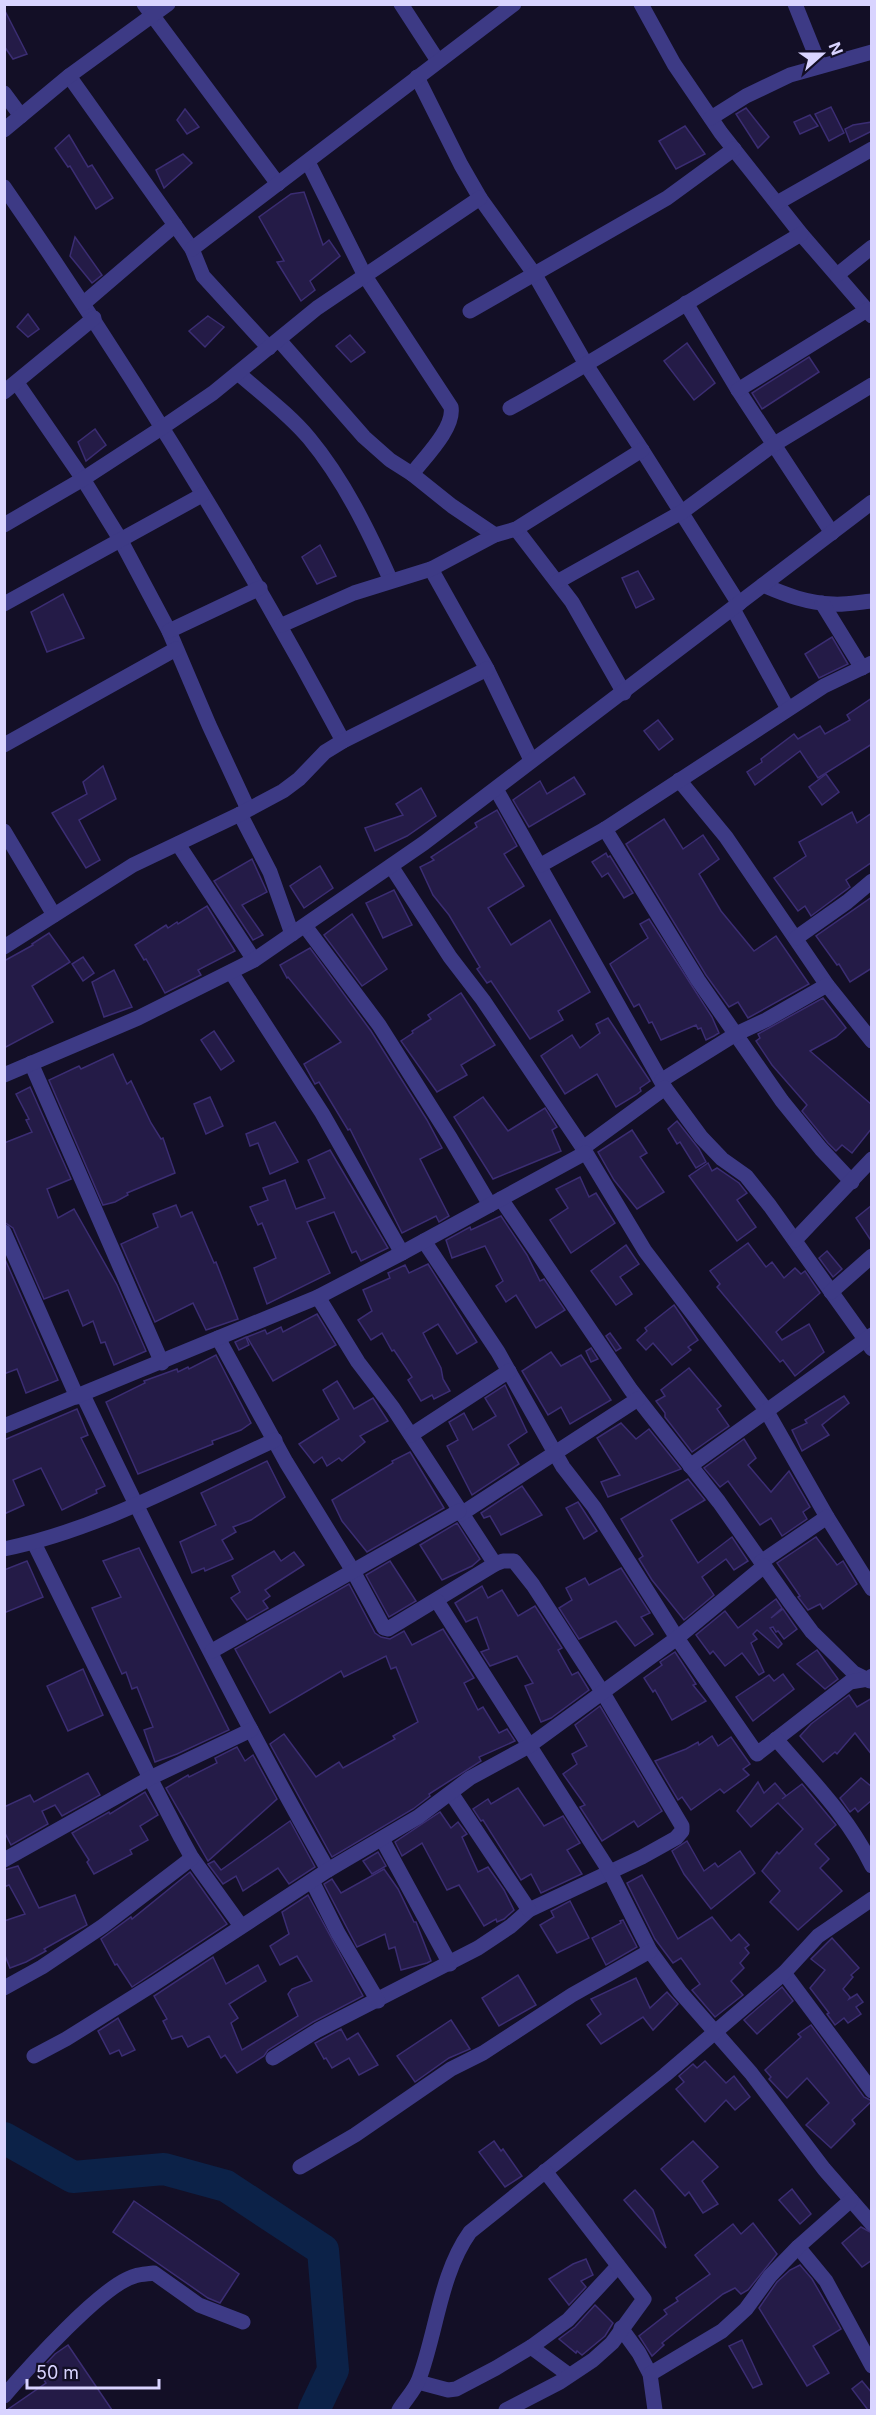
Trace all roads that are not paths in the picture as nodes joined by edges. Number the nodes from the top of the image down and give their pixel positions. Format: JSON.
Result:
{"nodes":[{"id":1,"x":168,"y":4,"type":"edge"},
{"id":2,"x":401,"y":4,"type":"edge"},
{"id":3,"x":514,"y":4,"type":"edge"},
{"id":4,"x":641,"y":4,"type":"edge"},
{"id":5,"x":795,"y":4,"type":"edge"},
{"id":6,"x":148,"y":10,"type":"edge"},
{"id":7,"x":872,"y":52,"type":"edge"},
{"id":8,"x":438,"y":61,"type":"junction"},
{"id":9,"x":820,"y":66,"type":"junction"},
{"id":10,"x":69,"y":76,"type":"junction"},
{"id":11,"x":417,"y":77,"type":"junction"},
{"id":12,"x":4,"y":93,"type":"edge"},
{"id":13,"x":21,"y":116,"type":"junction"},
{"id":14,"x":711,"y":118,"type":"junction"},
{"id":15,"x":4,"y":130,"type":"edge"},
{"id":16,"x":734,"y":149,"type":"junction"},
{"id":17,"x":872,"y":149,"type":"edge"},
{"id":18,"x":308,"y":162,"type":"junction"},
{"id":19,"x":278,"y":184,"type":"junction"},
{"id":20,"x":4,"y":187,"type":"edge"},
{"id":21,"x":480,"y":198,"type":"junction"},
{"id":22,"x":777,"y":203,"type":"junction"},
{"id":23,"x":175,"y":225,"type":"junction"},
{"id":24,"x":801,"y":234,"type":"junction"},
{"id":25,"x":872,"y":248,"type":"edge"},
{"id":26,"x":192,"y":249,"type":"junction"},
{"id":27,"x":535,"y":275,"type":"junction"},
{"id":28,"x":837,"y":275,"type":"junction"},
{"id":29,"x":365,"y":276,"type":"junction"},
{"id":30,"x":84,"y":303,"type":"junction"},
{"id":31,"x":686,"y":303,"type":"junction"},
{"id":32,"x":470,"y":311,"type":"dead end"},
{"id":33,"x":869,"y":313,"type":"edge"},
{"id":34,"x":94,"y":318,"type":"junction"},
{"id":35,"x":274,"y":344,"type":"junction"},
{"id":36,"x":587,"y":366,"type":"junction"},
{"id":37,"x":238,"y":373,"type":"junction"},
{"id":38,"x":872,"y":385,"type":"edge"},
{"id":39,"x":9,"y":387,"type":"edge"},
{"id":40,"x":738,"y":390,"type":"junction"},
{"id":41,"x":510,"y":408,"type":"dead end"},
{"id":42,"x":163,"y":427,"type":"junction"},
{"id":43,"x":773,"y":445,"type":"junction"},
{"id":44,"x":642,"y":450,"type":"junction"},
{"id":45,"x":412,"y":474,"type":"junction"},
{"id":46,"x":84,"y":479,"type":"junction"},
{"id":47,"x":202,"y":495,"type":"junction"},
{"id":48,"x":872,"y":502,"type":"edge"},
{"id":49,"x":682,"y":512,"type":"junction"},
{"id":50,"x":4,"y":525,"type":"edge"},
{"id":51,"x":516,"y":529,"type":"junction"},
{"id":52,"x":832,"y":533,"type":"junction"},
{"id":53,"x":495,"y":535,"type":"junction"},
{"id":54,"x":120,"y":539,"type":"junction"},
{"id":55,"x":431,"y":568,"type":"junction"},
{"id":56,"x":391,"y":581,"type":"junction"},
{"id":57,"x":557,"y":582,"type":"junction"},
{"id":58,"x":763,"y":585,"type":"junction"},
{"id":59,"x":260,"y":588,"type":"junction"},
{"id":60,"x":872,"y":601,"type":"edge"},
{"id":61,"x":822,"y":603,"type":"junction"},
{"id":62,"x":4,"y":604,"type":"edge"},
{"id":63,"x":736,"y":606,"type":"junction"},
{"id":64,"x":282,"y":625,"type":"junction"},
{"id":65,"x":169,"y":631,"type":"junction"},
{"id":66,"x":176,"y":649,"type":"junction"},
{"id":67,"x":867,"y":666,"type":"edge"},
{"id":68,"x":487,"y":669,"type":"junction"},
{"id":69,"x":624,"y":693,"type":"junction"},
{"id":70,"x":788,"y":709,"type":"junction"},
{"id":71,"x":343,"y":741,"type":"junction"},
{"id":72,"x":4,"y":745,"type":"edge"},
{"id":73,"x":531,"y":760,"type":"junction"},
{"id":74,"x":679,"y":780,"type":"junction"},
{"id":75,"x":496,"y":789,"type":"junction"},
{"id":76,"x":244,"y":812,"type":"junction"},
{"id":77,"x":605,"y":829,"type":"junction"},
{"id":78,"x":5,"y":833,"type":"edge"},
{"id":79,"x":178,"y":844,"type":"junction"},
{"id":80,"x":391,"y":866,"type":"junction"},
{"id":81,"x":541,"y":866,"type":"junction"},
{"id":82,"x":872,"y":881,"type":"edge"},
{"id":83,"x":54,"y":915,"type":"junction"},
{"id":84,"x":298,"y":930,"type":"junction"},
{"id":85,"x":796,"y":938,"type":"junction"},
{"id":86,"x":4,"y":947,"type":"edge"},
{"id":87,"x":254,"y":960,"type":"junction"},
{"id":88,"x":231,"y":972,"type":"junction"},
{"id":89,"x":827,"y":985,"type":"junction"},
{"id":90,"x":865,"y":1023,"type":"edge"},
{"id":91,"x":736,"y":1034,"type":"junction"},
{"id":92,"x":872,"y":1041,"type":"edge"},
{"id":93,"x":30,"y":1063,"type":"junction"},
{"id":94,"x":4,"y":1075,"type":"edge"},
{"id":95,"x":664,"y":1084,"type":"junction"},
{"id":96,"x":584,"y":1150,"type":"junction"},
{"id":97,"x":872,"y":1159,"type":"edge"},
{"id":98,"x":852,"y":1182,"type":"junction"},
{"id":99,"x":495,"y":1202,"type":"junction"},
{"id":100,"x":4,"y":1232,"type":"edge"},
{"id":101,"x":795,"y":1240,"type":"junction"},
{"id":102,"x":424,"y":1241,"type":"junction"},
{"id":103,"x":402,"y":1253,"type":"junction"},
{"id":104,"x":872,"y":1256,"type":"edge"},
{"id":105,"x":831,"y":1292,"type":"junction"},
{"id":106,"x":318,"y":1297,"type":"junction"},
{"id":107,"x":218,"y":1338,"type":"junction"},
{"id":108,"x":869,"y":1341,"type":"edge"},
{"id":109,"x":162,"y":1363,"type":"junction"},
{"id":110,"x":509,"y":1371,"type":"junction"},
{"id":111,"x":80,"y":1396,"type":"junction"},
{"id":112,"x":638,"y":1399,"type":"junction"},
{"id":113,"x":766,"y":1410,"type":"junction"},
{"id":114,"x":5,"y":1425,"type":"edge"},
{"id":115,"x":411,"y":1435,"type":"junction"},
{"id":116,"x":275,"y":1440,"type":"junction"},
{"id":117,"x":555,"y":1453,"type":"junction"},
{"id":118,"x":690,"y":1466,"type":"junction"},
{"id":119,"x":136,"y":1505,"type":"junction"},
{"id":120,"x":460,"y":1512,"type":"junction"},
{"id":121,"x":827,"y":1517,"type":"junction"},
{"id":122,"x":34,"y":1543,"type":"junction"},
{"id":123,"x":4,"y":1549,"type":"edge"},
{"id":124,"x":495,"y":1564,"type":"junction"},
{"id":125,"x":763,"y":1564,"type":"junction"},
{"id":126,"x":353,"y":1571,"type":"junction"},
{"id":127,"x":872,"y":1588,"type":"edge"},
{"id":128,"x":436,"y":1601,"type":"junction"},
{"id":129,"x":677,"y":1638,"type":"junction"},
{"id":130,"x":212,"y":1651,"type":"junction"},
{"id":131,"x":870,"y":1680,"type":"edge"},
{"id":132,"x":603,"y":1693,"type":"junction"},
{"id":133,"x":251,"y":1730,"type":"junction"},
{"id":134,"x":776,"y":1738,"type":"junction"},
{"id":135,"x":529,"y":1746,"type":"junction"},
{"id":136,"x":150,"y":1778,"type":"junction"},
{"id":137,"x":451,"y":1793,"type":"junction"},
{"id":138,"x":382,"y":1839,"type":"junction"},
{"id":139,"x":192,"y":1857,"type":"junction"},
{"id":140,"x":4,"y":1860,"type":"edge"},
{"id":141,"x":872,"y":1866,"type":"edge"},
{"id":142,"x":328,"y":1870,"type":"junction"},
{"id":143,"x":610,"y":1872,"type":"junction"},
{"id":144,"x":312,"y":1881,"type":"junction"},
{"id":145,"x":872,"y":1899,"type":"edge"},
{"id":146,"x":529,"y":1910,"type":"junction"},
{"id":147,"x":241,"y":1926,"type":"junction"},
{"id":148,"x":650,"y":1951,"type":"junction"},
{"id":149,"x":450,"y":1964,"type":"junction"},
{"id":150,"x":784,"y":1973,"type":"junction"},
{"id":151,"x":4,"y":1988,"type":"edge"},
{"id":152,"x":378,"y":2001,"type":"junction"},
{"id":153,"x":713,"y":2032,"type":"junction"},
{"id":154,"x":34,"y":2056,"type":"dead end"},
{"id":155,"x":273,"y":2058,"type":"dead end"},
{"id":156,"x":872,"y":2091,"type":"edge"},
{"id":157,"x":300,"y":2168,"type":"dead end"},
{"id":158,"x":545,"y":2170,"type":"junction"},
{"id":159,"x":851,"y":2200,"type":"junction"},
{"id":160,"x":872,"y":2224,"type":"edge"},
{"id":161,"x":798,"y":2247,"type":"junction"},
{"id":162,"x":618,"y":2266,"type":"junction"},
{"id":163,"x":243,"y":2322,"type":"dead end"},
{"id":164,"x":621,"y":2328,"type":"junction"},
{"id":165,"x":531,"y":2347,"type":"junction"},
{"id":166,"x":872,"y":2366,"type":"edge"},
{"id":167,"x":650,"y":2374,"type":"junction"},
{"id":168,"x":569,"y":2375,"type":"junction"},
{"id":169,"x":418,"y":2382,"type":"junction"},
{"id":170,"x":4,"y":2396,"type":"edge"},
{"id":171,"x":399,"y":2410,"type":"edge"},
{"id":172,"x":506,"y":2410,"type":"edge"},
{"id":173,"x":655,"y":2410,"type":"edge"}],
"edges":[{"from":1,"to":6,"type":"street"},
{"from":2,"to":8,"type":"street"},
{"from":3,"to":8,"type":"street"},
{"from":4,"to":14,"type":"street"},
{"from":5,"to":9,"type":"street"},
{"from":6,"to":10,"type":"street"},
{"from":6,"to":19,"type":"street"},
{"from":7,"to":9,"type":"street"},
{"from":8,"to":11,"type":"street"},
{"from":9,"to":14,"type":"street"},
{"from":10,"to":13,"type":"street"},
{"from":10,"to":23,"type":"street"},
{"from":11,"to":18,"type":"street"},
{"from":11,"to":21,"type":"street"},
{"from":12,"to":13,"type":"street"},
{"from":13,"to":15,"type":"street"},
{"from":14,"to":16,"type":"street"},
{"from":16,"to":22,"type":"street"},
{"from":16,"to":27,"type":"street"},
{"from":17,"to":22,"type":"street"},
{"from":18,"to":19,"type":"street"},
{"from":18,"to":29,"type":"street"},
{"from":19,"to":26,"type":"street"},
{"from":20,"to":30,"type":"street"},
{"from":21,"to":27,"type":"street"},
{"from":21,"to":29,"type":"street"},
{"from":22,"to":24,"type":"street"},
{"from":23,"to":26,"type":"street"},
{"from":23,"to":30,"type":"street"},
{"from":24,"to":28,"type":"street"},
{"from":24,"to":31,"type":"street"},
{"from":25,"to":28,"type":"street"},
{"from":26,"to":35,"type":"street"},
{"from":27,"to":32,"type":"street"},
{"from":27,"to":36,"type":"street"},
{"from":28,"to":33,"type":"street"},
{"from":29,"to":35,"type":"street"},
{"from":29,"to":45,"type":"street"},
{"from":30,"to":34,"type":"street"},
{"from":31,"to":36,"type":"street"},
{"from":31,"to":40,"type":"street"},
{"from":33,"to":40,"type":"street"},
{"from":34,"to":39,"type":"street"},
{"from":34,"to":42,"type":"street"},
{"from":35,"to":37,"type":"street"},
{"from":35,"to":45,"type":"street"},
{"from":36,"to":41,"type":"street"},
{"from":36,"to":44,"type":"street"},
{"from":37,"to":42,"type":"street"},
{"from":37,"to":56,"type":"street"},
{"from":38,"to":43,"type":"street"},
{"from":39,"to":46,"type":"street"},
{"from":40,"to":43,"type":"street"},
{"from":42,"to":46,"type":"street"},
{"from":42,"to":47,"type":"street"},
{"from":43,"to":49,"type":"street"},
{"from":43,"to":52,"type":"street"},
{"from":44,"to":49,"type":"street"},
{"from":44,"to":51,"type":"street"},
{"from":45,"to":53,"type":"street"},
{"from":46,"to":50,"type":"street"},
{"from":46,"to":54,"type":"street"},
{"from":47,"to":54,"type":"street"},
{"from":47,"to":59,"type":"street"},
{"from":48,"to":52,"type":"street"},
{"from":49,"to":57,"type":"street"},
{"from":49,"to":63,"type":"street"},
{"from":51,"to":53,"type":"street"},
{"from":51,"to":57,"type":"street"},
{"from":52,"to":58,"type":"street"},
{"from":53,"to":55,"type":"street"},
{"from":54,"to":62,"type":"street"},
{"from":54,"to":65,"type":"street"},
{"from":55,"to":56,"type":"street"},
{"from":55,"to":68,"type":"street"},
{"from":56,"to":64,"type":"street"},
{"from":57,"to":69,"type":"street"},
{"from":58,"to":61,"type":"street"},
{"from":58,"to":63,"type":"street"},
{"from":59,"to":64,"type":"street"},
{"from":59,"to":65,"type":"street"},
{"from":60,"to":61,"type":"street"},
{"from":61,"to":67,"type":"street"},
{"from":63,"to":69,"type":"street"},
{"from":63,"to":70,"type":"street"},
{"from":64,"to":71,"type":"street"},
{"from":65,"to":66,"type":"street"},
{"from":66,"to":72,"type":"street"},
{"from":66,"to":76,"type":"street"},
{"from":67,"to":70,"type":"street"},
{"from":68,"to":71,"type":"street"},
{"from":68,"to":73,"type":"street"},
{"from":69,"to":73,"type":"street"},
{"from":70,"to":74,"type":"street"},
{"from":71,"to":76,"type":"street"},
{"from":73,"to":75,"type":"street"},
{"from":74,"to":77,"type":"street"},
{"from":74,"to":85,"type":"street"},
{"from":75,"to":80,"type":"street"},
{"from":75,"to":81,"type":"street"},
{"from":76,"to":79,"type":"street"},
{"from":76,"to":84,"type":"street"},
{"from":77,"to":81,"type":"street"},
{"from":77,"to":91,"type":"street"},
{"from":78,"to":83,"type":"street"},
{"from":79,"to":83,"type":"street"},
{"from":79,"to":87,"type":"street"},
{"from":80,"to":84,"type":"street"},
{"from":80,"to":96,"type":"street"},
{"from":81,"to":95,"type":"street"},
{"from":82,"to":85,"type":"street"},
{"from":83,"to":86,"type":"street"},
{"from":84,"to":87,"type":"street"},
{"from":84,"to":99,"type":"street"},
{"from":85,"to":89,"type":"street"},
{"from":87,"to":88,"type":"street"},
{"from":88,"to":93,"type":"street"},
{"from":88,"to":103,"type":"street"},
{"from":89,"to":90,"type":"street"},
{"from":89,"to":91,"type":"street"},
{"from":90,"to":92,"type":"street"},
{"from":91,"to":95,"type":"street"},
{"from":91,"to":98,"type":"street"},
{"from":93,"to":94,"type":"street"},
{"from":93,"to":109,"type":"street"},
{"from":95,"to":96,"type":"street"},
{"from":95,"to":101,"type":"street"},
{"from":96,"to":99,"type":"street"},
{"from":96,"to":113,"type":"street"},
{"from":97,"to":98,"type":"street"},
{"from":98,"to":101,"type":"street"},
{"from":99,"to":102,"type":"street"},
{"from":99,"to":112,"type":"street"},
{"from":100,"to":111,"type":"street"},
{"from":101,"to":105,"type":"street"},
{"from":102,"to":103,"type":"street"},
{"from":102,"to":110,"type":"street"},
{"from":103,"to":106,"type":"street"},
{"from":104,"to":105,"type":"street"},
{"from":105,"to":108,"type":"street"},
{"from":106,"to":107,"type":"street"},
{"from":106,"to":115,"type":"street"},
{"from":107,"to":109,"type":"street"},
{"from":107,"to":116,"type":"street"},
{"from":108,"to":113,"type":"street"},
{"from":109,"to":111,"type":"street"},
{"from":110,"to":115,"type":"street"},
{"from":110,"to":117,"type":"street"},
{"from":111,"to":114,"type":"street"},
{"from":111,"to":119,"type":"street"},
{"from":112,"to":117,"type":"street"},
{"from":112,"to":118,"type":"street"},
{"from":113,"to":118,"type":"street"},
{"from":113,"to":121,"type":"street"},
{"from":115,"to":120,"type":"street"},
{"from":116,"to":119,"type":"street"},
{"from":116,"to":126,"type":"street"},
{"from":117,"to":120,"type":"street"},
{"from":117,"to":129,"type":"street"},
{"from":118,"to":125,"type":"street"},
{"from":119,"to":122,"type":"street"},
{"from":119,"to":130,"type":"street"},
{"from":120,"to":124,"type":"street"},
{"from":120,"to":126,"type":"street"},
{"from":121,"to":125,"type":"street"},
{"from":121,"to":127,"type":"street"},
{"from":122,"to":123,"type":"street"},
{"from":122,"to":136,"type":"street"},
{"from":124,"to":128,"type":"street"},
{"from":124,"to":132,"type":"street"},
{"from":125,"to":129,"type":"street"},
{"from":125,"to":131,"type":"street"},
{"from":126,"to":128,"type":"street"},
{"from":126,"to":130,"type":"street"},
{"from":128,"to":135,"type":"street"},
{"from":129,"to":132,"type":"street"},
{"from":129,"to":134,"type":"street"},
{"from":130,"to":133,"type":"street"},
{"from":131,"to":134,"type":"street"},
{"from":132,"to":135,"type":"street"},
{"from":132,"to":143,"type":"street"},
{"from":133,"to":136,"type":"street"},
{"from":133,"to":142,"type":"street"},
{"from":134,"to":141,"type":"street"},
{"from":135,"to":137,"type":"street"},
{"from":135,"to":143,"type":"street"},
{"from":136,"to":139,"type":"street"},
{"from":136,"to":140,"type":"street"},
{"from":137,"to":138,"type":"street"},
{"from":137,"to":146,"type":"street"},
{"from":138,"to":142,"type":"street"},
{"from":138,"to":149,"type":"street"},
{"from":139,"to":147,"type":"street"},
{"from":139,"to":151,"type":"street"},
{"from":142,"to":144,"type":"street"},
{"from":143,"to":146,"type":"street"},
{"from":143,"to":148,"type":"street"},
{"from":144,"to":147,"type":"street"},
{"from":144,"to":152,"type":"street"},
{"from":145,"to":150,"type":"street"},
{"from":146,"to":149,"type":"street"},
{"from":147,"to":154,"type":"street"},
{"from":148,"to":153,"type":"street"},
{"from":148,"to":157,"type":"street"},
{"from":149,"to":152,"type":"street"},
{"from":150,"to":153,"type":"street"},
{"from":150,"to":156,"type":"street"},
{"from":152,"to":155,"type":"street"},
{"from":153,"to":158,"type":"street"},
{"from":153,"to":159,"type":"street"},
{"from":158,"to":162,"type":"street"},
{"from":158,"to":169,"type":"street"},
{"from":159,"to":160,"type":"street"},
{"from":159,"to":161,"type":"street"},
{"from":161,"to":166,"type":"street"},
{"from":161,"to":167,"type":"street"},
{"from":162,"to":164,"type":"street"},
{"from":162,"to":165,"type":"street"},
{"from":163,"to":170,"type":"street"},
{"from":164,"to":167,"type":"street"},
{"from":164,"to":168,"type":"street"},
{"from":165,"to":168,"type":"street"},
{"from":165,"to":169,"type":"street"},
{"from":167,"to":173,"type":"street"},
{"from":168,"to":172,"type":"street"},
{"from":169,"to":171,"type":"street"}]}
